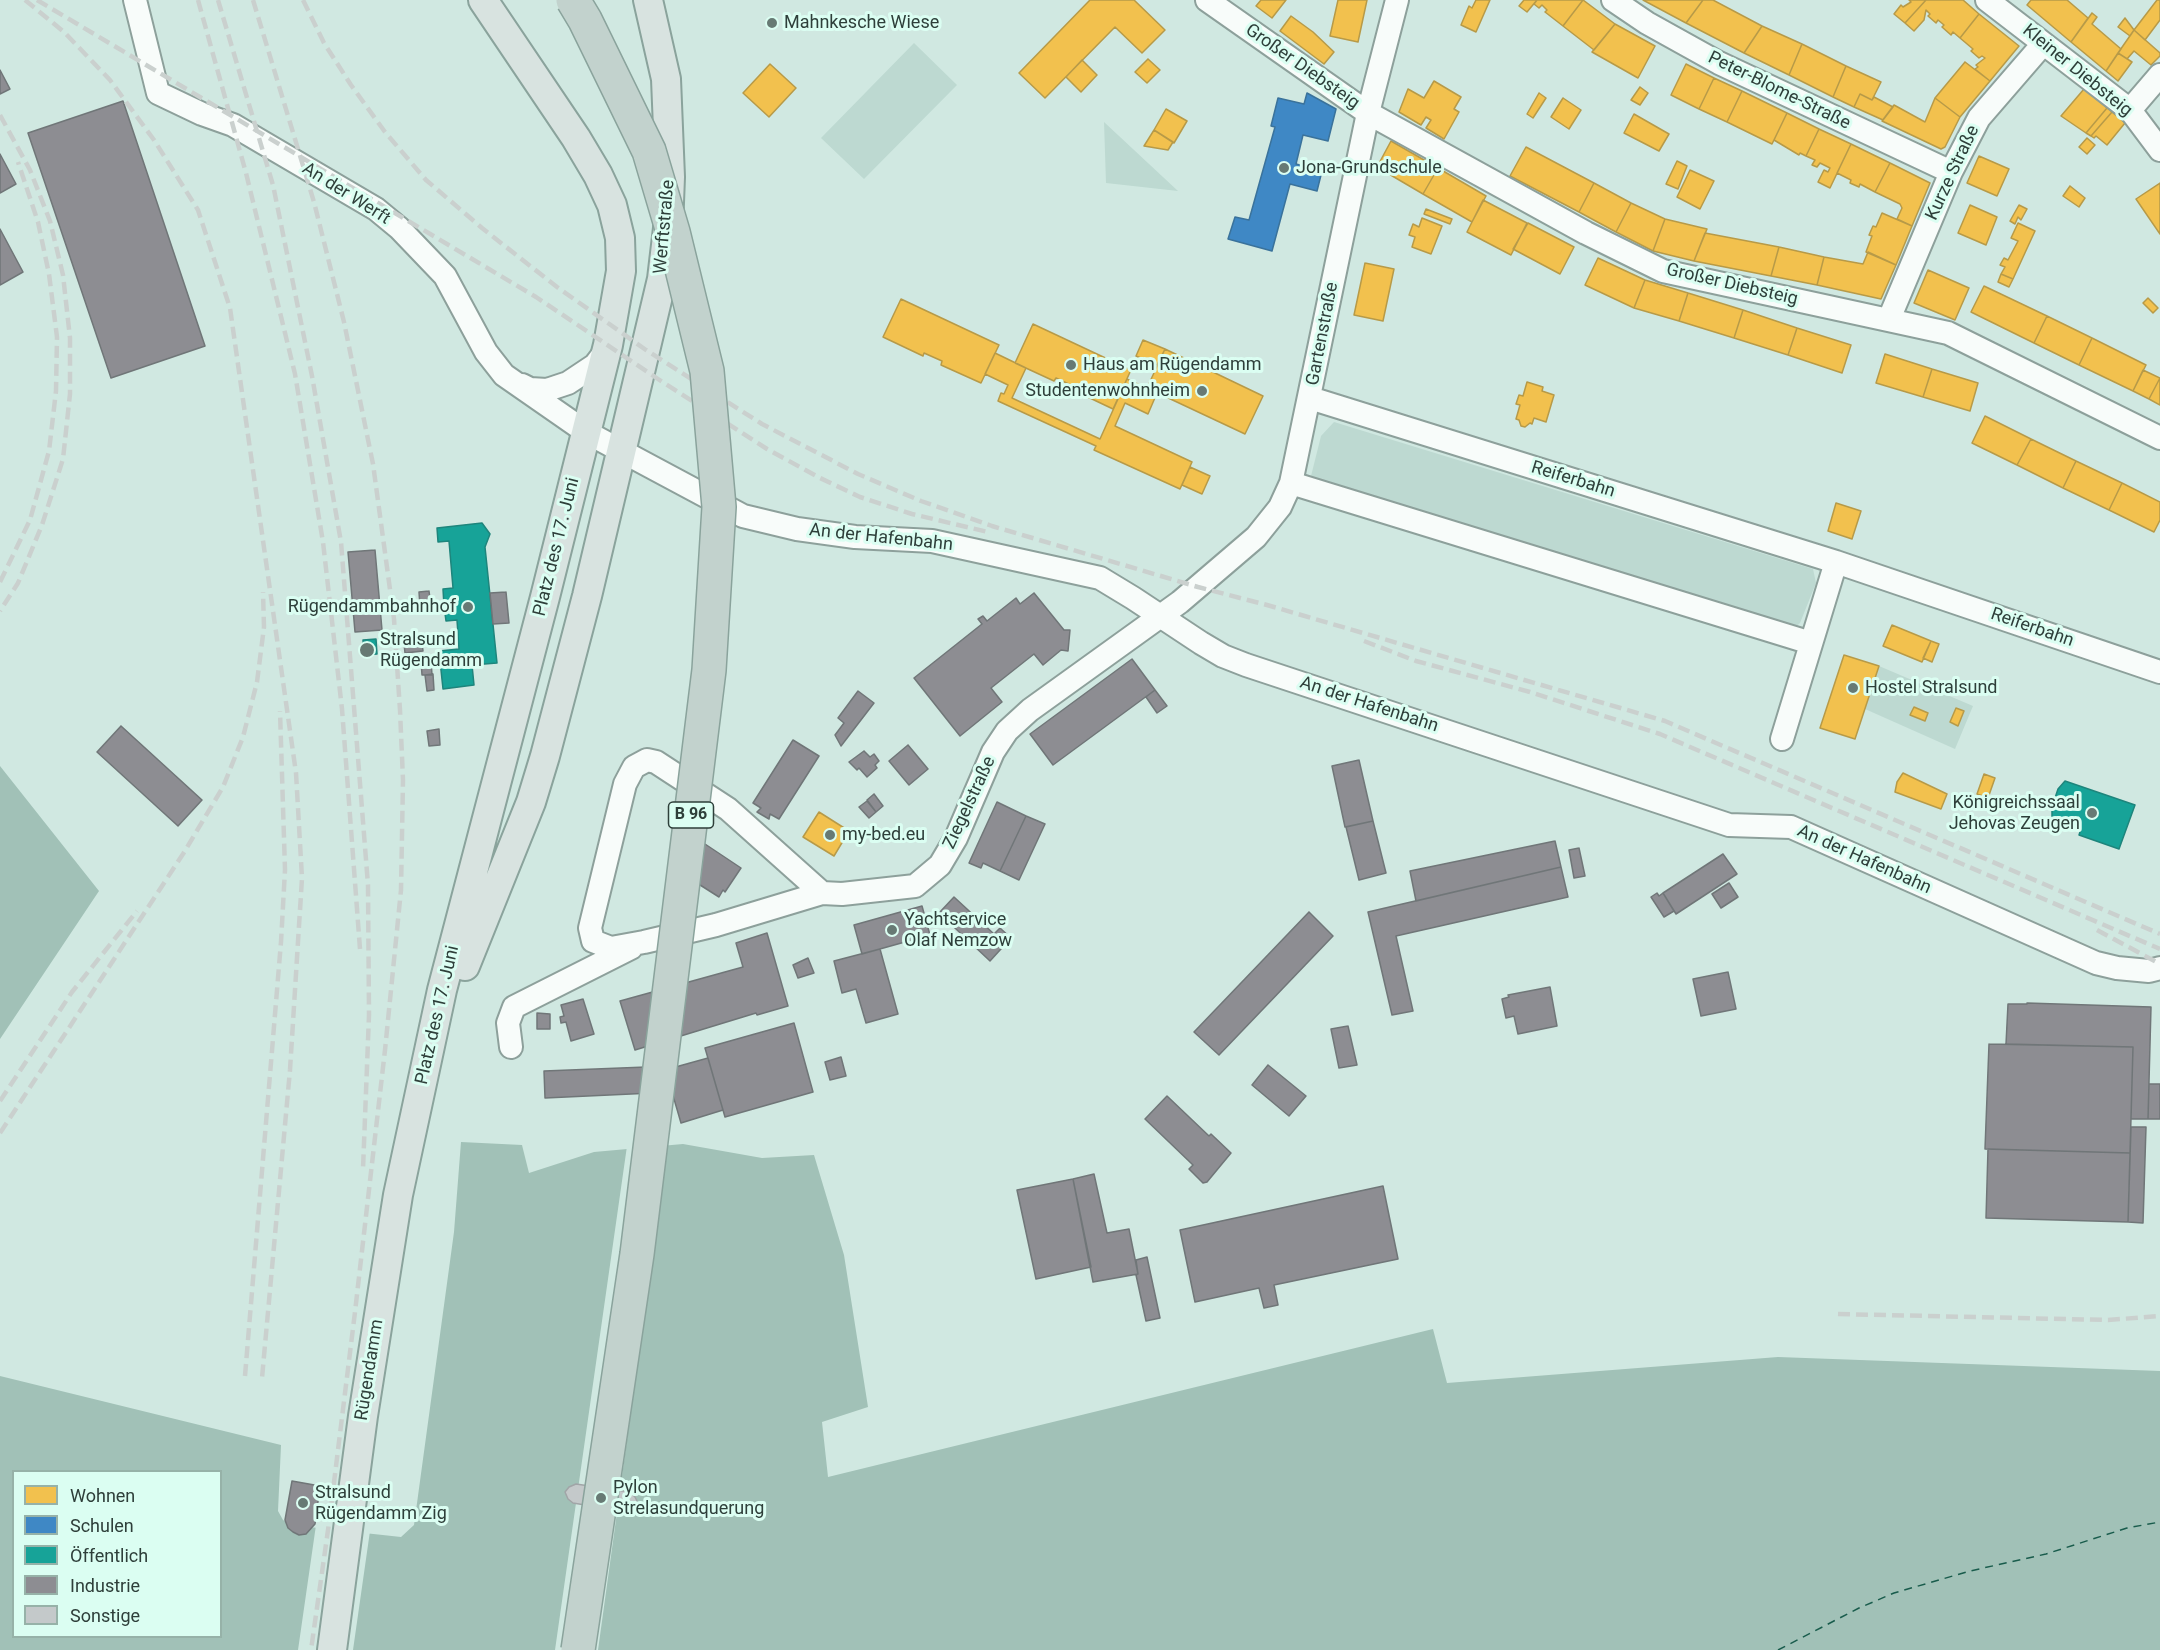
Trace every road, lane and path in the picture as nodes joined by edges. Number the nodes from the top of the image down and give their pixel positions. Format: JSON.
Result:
{"nodes":[{"id":1,"x":135,"y":0,"type":"edge"},
{"id":2,"x":483,"y":0,"type":"edge"},
{"id":3,"x":573,"y":0,"type":"edge"},
{"id":4,"x":648,"y":0,"type":"edge"},
{"id":5,"x":1207,"y":0,"type":"edge"},
{"id":6,"x":1397,"y":0,"type":"edge"},
{"id":7,"x":1614,"y":0,"type":"edge"},
{"id":8,"x":1987,"y":0,"type":"edge"},
{"id":9,"x":2043,"y":44,"type":"junction"},
{"id":10,"x":2160,"y":75,"type":"edge"},
{"id":11,"x":2130,"y":110,"type":"junction"},
{"id":12,"x":1368,"y":113,"type":"junction"},
{"id":13,"x":2160,"y":150,"type":"edge"},
{"id":14,"x":1951,"y":172,"type":"junction"},
{"id":15,"x":1889,"y":319,"type":"junction"},
{"id":16,"x":606,"y":352,"type":"junction"},
{"id":17,"x":504,"y":375,"type":"junction"},
{"id":18,"x":1310,"y":398,"type":"junction"},
{"id":19,"x":586,"y":432,"type":"junction"},
{"id":20,"x":2160,"y":438,"type":"edge"},
{"id":21,"x":621,"y":452,"type":"junction"},
{"id":22,"x":1292,"y":483,"type":"junction"},
{"id":23,"x":1836,"y":562,"type":"junction"},
{"id":24,"x":1160,"y":615,"type":"junction"},
{"id":25,"x":1811,"y":644,"type":"junction"},
{"id":26,"x":2160,"y":672,"type":"edge"},
{"id":27,"x":1782,"y":739,"type":"dead end"},
{"id":28,"x":822,"y":893,"type":"junction"},
{"id":29,"x":644,"y":942,"type":"junction"},
{"id":30,"x":2160,"y":968,"type":"edge"},
{"id":31,"x":511,"y":1047,"type":"dead end"},
{"id":32,"x":421,"y":1093,"type":"junction"},
{"id":33,"x":332,"y":1650,"type":"edge"},
{"id":34,"x":578,"y":1650,"type":"edge"}],
"edges":[{"from":1,"to":17,"type":"street","name":"An der Werft"},
{"from":2,"to":16,"type":"main road"},
{"from":3,"to":34,"type":"highway","number":"B 96","bridge":true},
{"from":4,"to":21,"type":"main road","name":"Werftstraße"},
{"from":5,"to":12,"type":"street","name":"Großer Diebsteig"},
{"from":6,"to":12,"type":"street","name":"Gartenstraße"},
{"from":7,"to":14,"type":"street","name":"Peter-Blome-Straße"},
{"from":8,"to":9,"type":"street","name":"Kleiner Diebsteig"},
{"from":9,"to":11,"type":"street","name":"Kleiner Diebsteig"},
{"from":9,"to":14,"type":"street","name":"Kurze Straße"},
{"from":10,"to":11,"type":"street"},
{"from":11,"to":13,"type":"street","name":"Kleiner Diebsteig"},
{"from":12,"to":15,"type":"street","name":"Großer Diebsteig"},
{"from":12,"to":18,"type":"street","name":"Gartenstraße"},
{"from":14,"to":15,"type":"street","name":"Kurze Straße"},
{"from":15,"to":20,"type":"street","name":"Großer Diebsteig"},
{"from":16,"to":17,"type":"street"},
{"from":16,"to":19,"type":"main road"},
{"from":17,"to":19,"type":"street","name":"An der Werft"},
{"from":18,"to":22,"type":"street","name":"Gartenstraße"},
{"from":18,"to":23,"type":"street","name":"Reiferbahn"},
{"from":19,"to":21,"type":"street","name":"An der Hafenbahn"},
{"from":19,"to":32,"type":"main road","name":"Platz des 17. Juni"},
{"from":21,"to":24,"type":"street","name":"An der Hafenbahn"},
{"from":21,"to":32,"type":"main road","name":"Platz des 17. Juni"},
{"from":22,"to":24,"type":"street","name":"Gartenstraße"},
{"from":22,"to":25,"type":"street"},
{"from":23,"to":25,"type":"street"},
{"from":23,"to":26,"type":"street","name":"Reiferbahn"},
{"from":24,"to":28,"type":"street","name":"Ziegelstraße"},
{"from":24,"to":30,"type":"street","name":"An der Hafenbahn"},
{"from":25,"to":27,"type":"street"},
{"from":28,"to":29,"type":"street","name":"Ziegelstraße"},
{"from":28,"to":29,"type":"street","name":"Ziegelstraße"},
{"from":29,"to":31,"type":"street","name":"Ziegelstraße"},
{"from":32,"to":33,"type":"main road","name":"Rügendamm"}]}
